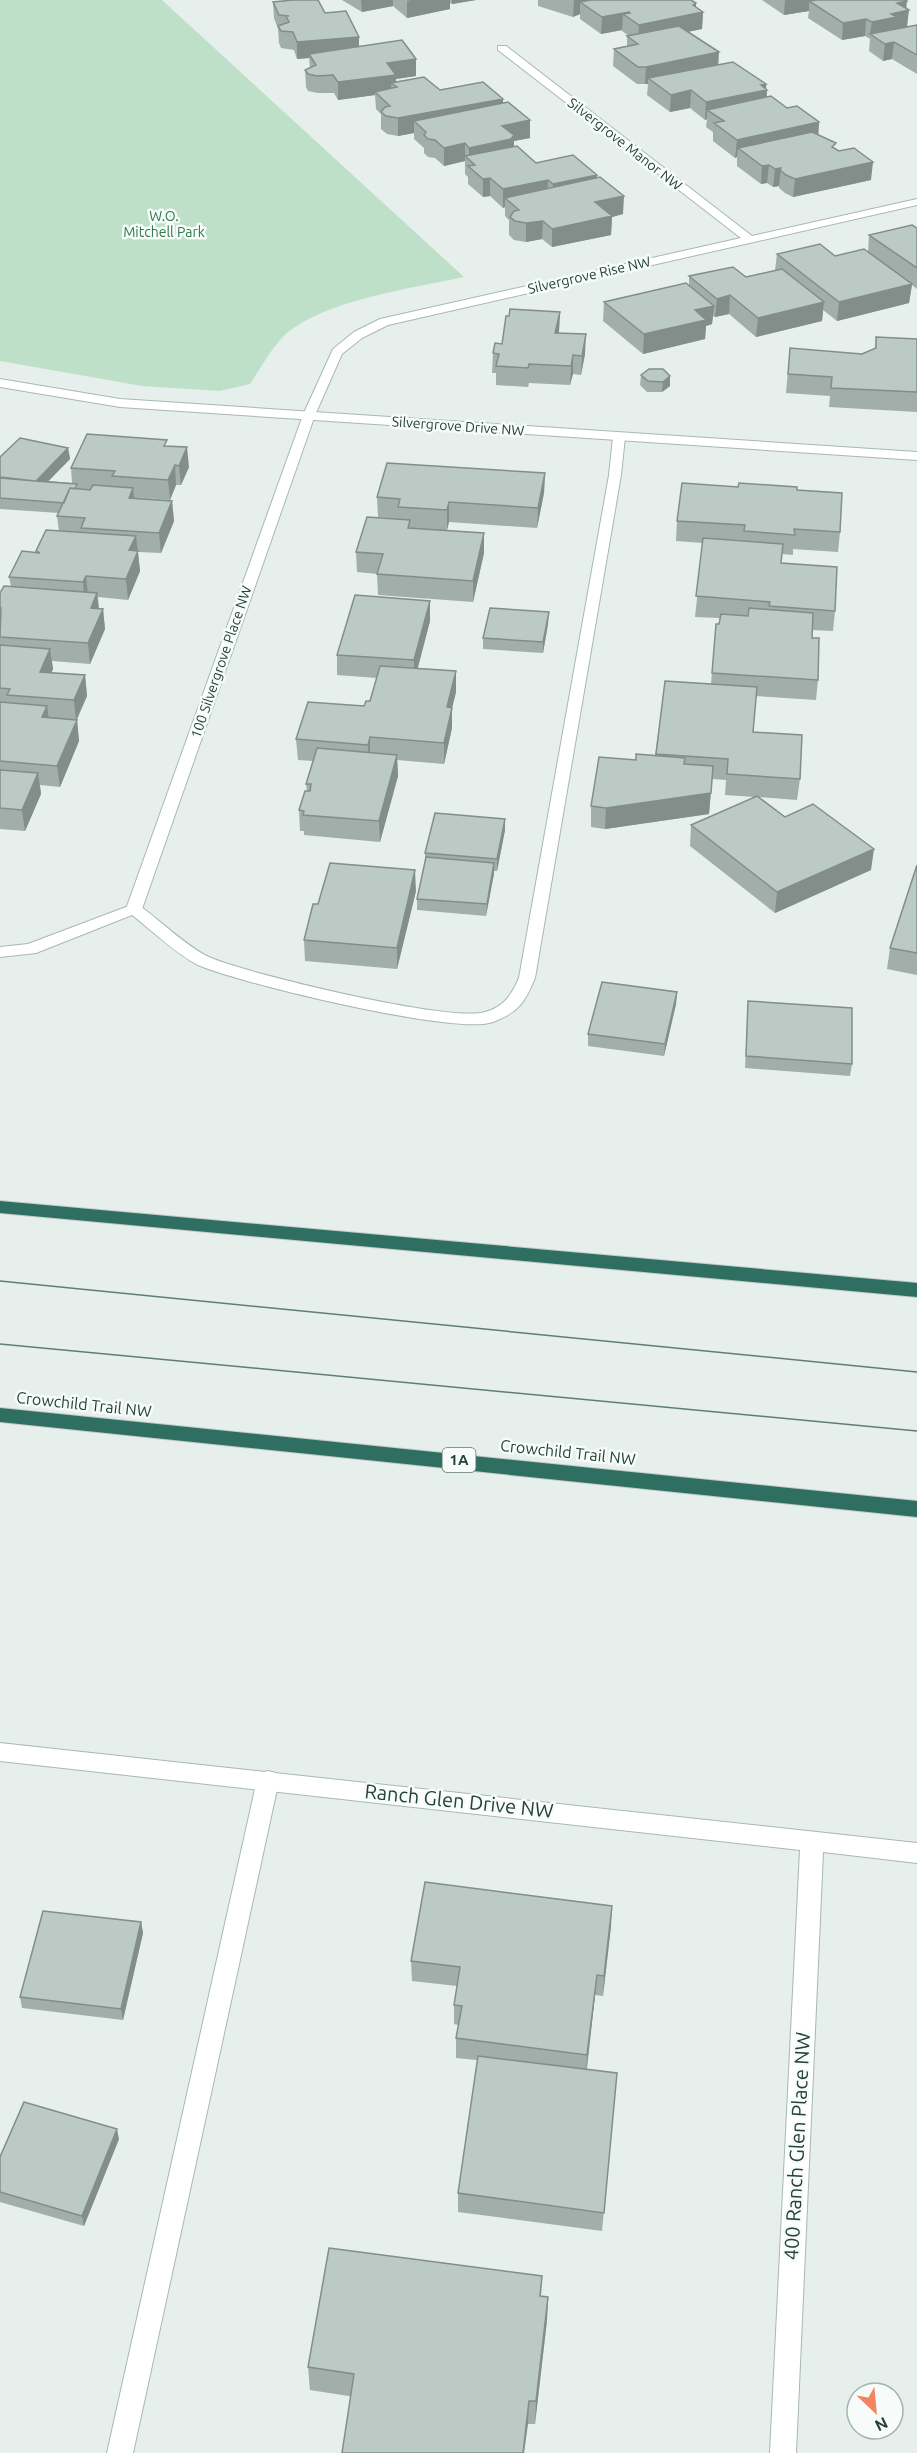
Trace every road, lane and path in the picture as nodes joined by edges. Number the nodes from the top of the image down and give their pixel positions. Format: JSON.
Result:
{"nodes":[{"id":1,"x":502,"y":48,"type":"dead end"},
{"id":2,"x":917,"y":202,"type":"edge"},
{"id":3,"x":749,"y":239,"type":"junction"},
{"id":4,"x":0,"y":383,"type":"edge"},
{"id":5,"x":309,"y":415,"type":"junction"},
{"id":6,"x":619,"y":437,"type":"junction"},
{"id":7,"x":917,"y":456,"type":"edge"},
{"id":8,"x":134,"y":909,"type":"junction"},
{"id":9,"x":0,"y":952,"type":"edge"},
{"id":10,"x":0,"y":1207,"type":"edge"},
{"id":11,"x":917,"y":1290,"type":"edge"},
{"id":12,"x":0,"y":1415,"type":"edge"},
{"id":13,"x":917,"y":1509,"type":"edge"},
{"id":14,"x":0,"y":1752,"type":"edge"},
{"id":15,"x":268,"y":1780,"type":"junction"},
{"id":16,"x":812,"y":1840,"type":"junction"},
{"id":17,"x":917,"y":1852,"type":"edge"},
{"id":18,"x":120,"y":2453,"type":"edge"},
{"id":19,"x":783,"y":2453,"type":"edge"}],
"edges":[{"from":1,"to":3,"type":"street","name":"Silvergrove Manor NW"},
{"from":2,"to":3,"type":"street","name":"Silvergrove Rise NW"},
{"from":3,"to":5,"type":"street","name":"Silvergrove Rise NW"},
{"from":4,"to":5,"type":"street","name":"Silvergrove Drive NW"},
{"from":5,"to":6,"type":"street","name":"Silvergrove Drive NW"},
{"from":5,"to":8,"type":"street","name":"100 Silvergrove Place NW"},
{"from":6,"to":7,"type":"street","name":"Silvergrove Drive NW"},
{"from":6,"to":8,"type":"street"},
{"from":8,"to":9,"type":"street"},
{"from":10,"to":11,"type":"highway"},
{"from":12,"to":13,"type":"highway","name":"Crowchild Trail NW","number":"1A"},
{"from":14,"to":15,"type":"street","name":"Ranch Glen Drive NW"},
{"from":15,"to":16,"type":"street","name":"Ranch Glen Drive NW"},
{"from":15,"to":18,"type":"street"},
{"from":16,"to":17,"type":"street","name":"Ranch Glen Drive NW"},
{"from":16,"to":19,"type":"street","name":"400 Ranch Glen Place NW"}]}
